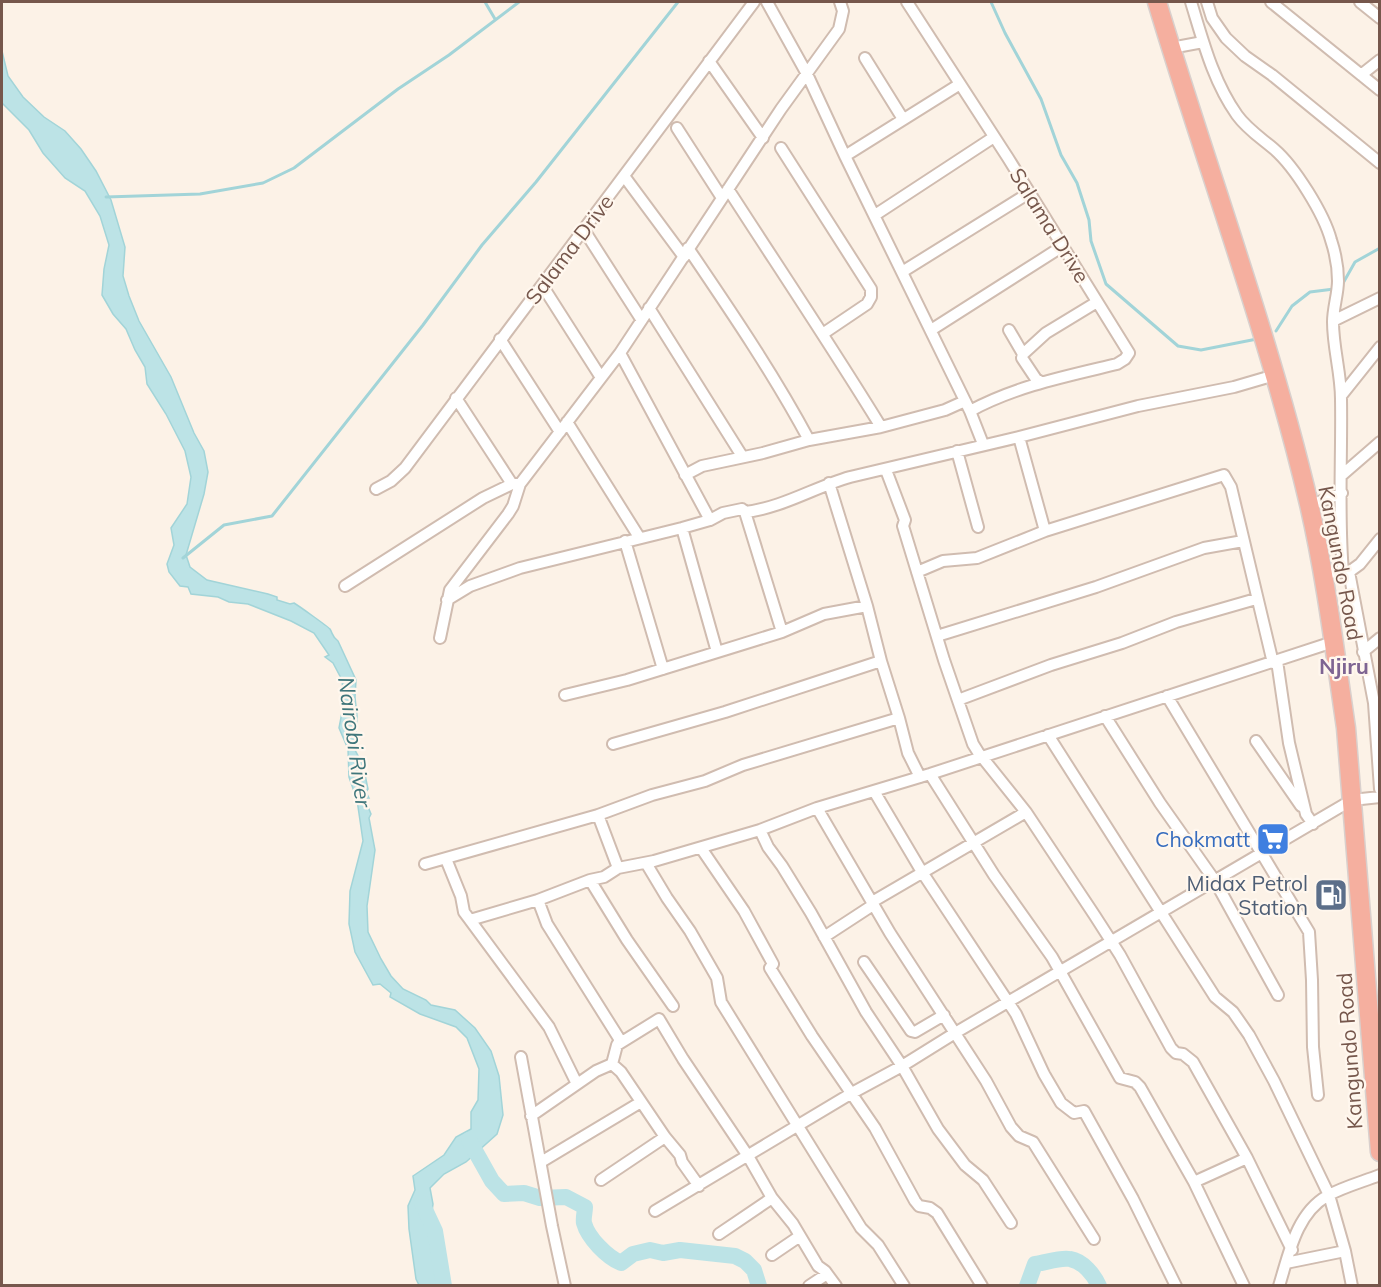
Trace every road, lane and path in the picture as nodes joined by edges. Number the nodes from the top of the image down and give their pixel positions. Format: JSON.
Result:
{"nodes":[{"id":1,"x":754,"y":2,"type":"edge"},
{"id":2,"x":767,"y":2,"type":"edge"},
{"id":3,"x":840,"y":2,"type":"edge"},
{"id":4,"x":907,"y":2,"type":"edge"},
{"id":5,"x":1157,"y":2,"type":"edge"},
{"id":6,"x":1191,"y":2,"type":"edge"},
{"id":7,"x":1207,"y":2,"type":"edge"},
{"id":8,"x":1271,"y":2,"type":"edge"},
{"id":9,"x":1360,"y":2,"type":"edge"},
{"id":10,"x":1380,"y":18,"type":"edge"},
{"id":11,"x":1203,"y":42,"type":"junction"},
{"id":12,"x":1171,"y":48,"type":"junction"},
{"id":13,"x":865,"y":58,"type":"dead end"},
{"id":14,"x":1380,"y":60,"type":"edge"},
{"id":15,"x":709,"y":61,"type":"junction"},
{"id":16,"x":807,"y":74,"type":"junction"},
{"id":17,"x":1361,"y":75,"type":"junction"},
{"id":18,"x":960,"y":84,"type":"junction"},
{"id":19,"x":1380,"y":90,"type":"edge"},
{"id":20,"x":903,"y":119,"type":"junction"},
{"id":21,"x":677,"y":128,"type":"dead end"},
{"id":22,"x":994,"y":137,"type":"junction"},
{"id":23,"x":763,"y":138,"type":"junction"},
{"id":24,"x":781,"y":147,"type":"dead end"},
{"id":25,"x":845,"y":156,"type":"junction"},
{"id":26,"x":1380,"y":163,"type":"edge"},
{"id":27,"x":624,"y":176,"type":"junction"},
{"id":28,"x":725,"y":193,"type":"junction"},
{"id":29,"x":1029,"y":193,"type":"junction"},
{"id":30,"x":875,"y":215,"type":"junction"},
{"id":31,"x":584,"y":230,"type":"junction"},
{"id":32,"x":1063,"y":246,"type":"junction"},
{"id":33,"x":686,"y":252,"type":"junction"},
{"id":34,"x":902,"y":273,"type":"junction"},
{"id":35,"x":542,"y":285,"type":"junction"},
{"id":36,"x":1380,"y":298,"type":"edge"},
{"id":37,"x":1097,"y":302,"type":"junction"},
{"id":38,"x":649,"y":308,"type":"junction"},
{"id":39,"x":641,"y":319,"type":"junction"},
{"id":40,"x":1333,"y":321,"type":"junction"},
{"id":41,"x":930,"y":330,"type":"junction"},
{"id":42,"x":1009,"y":330,"type":"dead end"},
{"id":43,"x":824,"y":333,"type":"junction"},
{"id":44,"x":500,"y":339,"type":"junction"},
{"id":45,"x":1380,"y":347,"type":"edge"},
{"id":46,"x":620,"y":352,"type":"junction"},
{"id":47,"x":1023,"y":354,"type":"junction"},
{"id":48,"x":1275,"y":375,"type":"junction"},
{"id":49,"x":600,"y":376,"type":"junction"},
{"id":50,"x":1041,"y":382,"type":"junction"},
{"id":51,"x":1341,"y":396,"type":"junction"},
{"id":52,"x":456,"y":398,"type":"junction"},
{"id":53,"x":968,"y":406,"type":"junction"},
{"id":54,"x":567,"y":422,"type":"junction"},
{"id":55,"x":881,"y":427,"type":"junction"},
{"id":56,"x":560,"y":432,"type":"junction"},
{"id":57,"x":1019,"y":437,"type":"junction"},
{"id":58,"x":808,"y":440,"type":"junction"},
{"id":59,"x":1380,"y":442,"type":"edge"},
{"id":60,"x":983,"y":444,"type":"junction"},
{"id":61,"x":957,"y":451,"type":"junction"},
{"id":62,"x":742,"y":456,"type":"junction"},
{"id":63,"x":886,"y":470,"type":"junction"},
{"id":64,"x":685,"y":475,"type":"junction"},
{"id":65,"x":1342,"y":475,"type":"junction"},
{"id":66,"x":829,"y":483,"type":"junction"},
{"id":67,"x":516,"y":484,"type":"junction"},
{"id":68,"x":376,"y":489,"type":"dead end"},
{"id":69,"x":1342,"y":493,"type":"junction"},
{"id":70,"x":1309,"y":506,"type":"junction"},
{"id":71,"x":746,"y":512,"type":"junction"},
{"id":72,"x":710,"y":520,"type":"junction"},
{"id":73,"x":978,"y":527,"type":"dead end"},
{"id":74,"x":682,"y":528,"type":"junction"},
{"id":75,"x":1045,"y":531,"type":"junction"},
{"id":76,"x":1313,"y":531,"type":"junction"},
{"id":77,"x":639,"y":537,"type":"junction"},
{"id":78,"x":1340,"y":538,"type":"junction"},
{"id":79,"x":1380,"y":539,"type":"edge"},
{"id":80,"x":625,"y":541,"type":"junction"},
{"id":81,"x":1243,"y":541,"type":"junction"},
{"id":82,"x":917,"y":572,"type":"junction"},
{"id":83,"x":1346,"y":572,"type":"junction"},
{"id":84,"x":1321,"y":573,"type":"junction"},
{"id":85,"x":345,"y":586,"type":"dead end"},
{"id":86,"x":1256,"y":599,"type":"junction"},
{"id":87,"x":447,"y":600,"type":"junction"},
{"id":88,"x":867,"y":606,"type":"junction"},
{"id":89,"x":782,"y":632,"type":"junction"},
{"id":90,"x":937,"y":636,"type":"junction"},
{"id":91,"x":440,"y":638,"type":"dead end"},
{"id":92,"x":1380,"y":638,"type":"edge"},
{"id":93,"x":1333,"y":642,"type":"junction"},
{"id":94,"x":717,"y":652,"type":"junction"},
{"id":95,"x":1364,"y":652,"type":"junction"},
{"id":96,"x":880,"y":661,"type":"junction"},
{"id":97,"x":1275,"y":662,"type":"junction"},
{"id":98,"x":663,"y":669,"type":"junction"},
{"id":99,"x":565,"y":695,"type":"dead end"},
{"id":100,"x":1167,"y":696,"type":"junction"},
{"id":101,"x":958,"y":700,"type":"junction"},
{"id":102,"x":1377,"y":701,"type":"edge"},
{"id":103,"x":1105,"y":716,"type":"junction"},
{"id":104,"x":899,"y":718,"type":"junction"},
{"id":105,"x":1048,"y":735,"type":"junction"},
{"id":106,"x":1256,"y":741,"type":"dead end"},
{"id":107,"x":614,"y":744,"type":"dead end"},
{"id":108,"x":983,"y":756,"type":"junction"},
{"id":109,"x":925,"y":775,"type":"junction"},
{"id":110,"x":1380,"y":789,"type":"edge"},
{"id":111,"x":874,"y":791,"type":"junction"},
{"id":112,"x":1380,"y":797,"type":"edge"},
{"id":113,"x":1352,"y":800,"type":"junction"},
{"id":114,"x":817,"y":807,"type":"junction"},
{"id":115,"x":1026,"y":812,"type":"junction"},
{"id":116,"x":1306,"y":814,"type":"junction"},
{"id":117,"x":598,"y":815,"type":"junction"},
{"id":118,"x":1312,"y":824,"type":"junction"},
{"id":119,"x":760,"y":830,"type":"junction"},
{"id":120,"x":974,"y":843,"type":"junction"},
{"id":121,"x":701,"y":848,"type":"junction"},
{"id":122,"x":1261,"y":855,"type":"junction"},
{"id":123,"x":446,"y":859,"type":"junction"},
{"id":124,"x":646,"y":863,"type":"junction"},
{"id":125,"x":425,"y":864,"type":"dead end"},
{"id":126,"x":618,"y":868,"type":"junction"},
{"id":127,"x":922,"y":872,"type":"junction"},
{"id":128,"x":590,"y":880,"type":"junction"},
{"id":129,"x":1215,"y":882,"type":"junction"},
{"id":130,"x":538,"y":900,"type":"junction"},
{"id":131,"x":872,"y":904,"type":"junction"},
{"id":132,"x":1162,"y":912,"type":"junction"},
{"id":133,"x":470,"y":920,"type":"junction"},
{"id":134,"x":824,"y":937,"type":"junction"},
{"id":135,"x":1112,"y":942,"type":"junction"},
{"id":136,"x":864,"y":962,"type":"dead end"},
{"id":137,"x":1061,"y":972,"type":"junction"},
{"id":138,"x":1278,"y":995,"type":"dead end"},
{"id":139,"x":1008,"y":1003,"type":"junction"},
{"id":140,"x":673,"y":1006,"type":"dead end"},
{"id":141,"x":944,"y":1015,"type":"junction"},
{"id":142,"x":955,"y":1033,"type":"junction"},
{"id":143,"x":617,"y":1045,"type":"junction"},
{"id":144,"x":521,"y":1057,"type":"dead end"},
{"id":145,"x":612,"y":1064,"type":"junction"},
{"id":146,"x":902,"y":1066,"type":"junction"},
{"id":147,"x":577,"y":1084,"type":"junction"},
{"id":148,"x":852,"y":1093,"type":"junction"},
{"id":149,"x":1318,"y":1095,"type":"dead end"},
{"id":150,"x":641,"y":1102,"type":"junction"},
{"id":151,"x":531,"y":1116,"type":"junction"},
{"id":152,"x":799,"y":1126,"type":"junction"},
{"id":153,"x":665,"y":1137,"type":"junction"},
{"id":154,"x":1380,"y":1152,"type":"edge"},
{"id":155,"x":748,"y":1156,"type":"junction"},
{"id":156,"x":1247,"y":1158,"type":"junction"},
{"id":157,"x":541,"y":1162,"type":"junction"},
{"id":158,"x":1380,"y":1175,"type":"edge"},
{"id":159,"x":602,"y":1180,"type":"dead end"},
{"id":160,"x":1194,"y":1182,"type":"junction"},
{"id":161,"x":699,"y":1186,"type":"junction"},
{"id":162,"x":1329,"y":1195,"type":"junction"},
{"id":163,"x":772,"y":1197,"type":"junction"},
{"id":164,"x":656,"y":1211,"type":"dead end"},
{"id":165,"x":1011,"y":1223,"type":"dead end"},
{"id":166,"x":719,"y":1234,"type":"dead end"},
{"id":167,"x":800,"y":1236,"type":"junction"},
{"id":168,"x":1094,"y":1239,"type":"dead end"},
{"id":169,"x":1292,"y":1250,"type":"junction"},
{"id":170,"x":1345,"y":1251,"type":"junction"},
{"id":171,"x":772,"y":1255,"type":"dead end"},
{"id":172,"x":1286,"y":1263,"type":"junction"},
{"id":173,"x":828,"y":1274,"type":"junction"},
{"id":174,"x":566,"y":1286,"type":"edge"},
{"id":175,"x":809,"y":1286,"type":"edge"},
{"id":176,"x":836,"y":1286,"type":"edge"},
{"id":177,"x":904,"y":1286,"type":"edge"},
{"id":178,"x":982,"y":1286,"type":"edge"},
{"id":179,"x":1176,"y":1286,"type":"edge"},
{"id":180,"x":1244,"y":1286,"type":"edge"},
{"id":181,"x":1280,"y":1286,"type":"edge"},
{"id":182,"x":1352,"y":1286,"type":"edge"}],
"edges":[{"from":1,"to":15,"type":"street","name":"Salama Drive"},
{"from":2,"to":16,"type":"street"},
{"from":3,"to":16,"type":"street"},
{"from":4,"to":18,"type":"street","name":"Salama Drive"},
{"from":5,"to":12,"type":"highway","name":"Kangundo Road"},
{"from":6,"to":11,"type":"street"},
{"from":7,"to":26,"type":"street"},
{"from":8,"to":17,"type":"street"},
{"from":9,"to":10,"type":"street"},
{"from":11,"to":12,"type":"street"},
{"from":11,"to":40,"type":"street"},
{"from":12,"to":48,"type":"highway","name":"Kangundo Road"},
{"from":13,"to":20,"type":"street"},
{"from":14,"to":17,"type":"street"},
{"from":15,"to":23,"type":"street"},
{"from":15,"to":27,"type":"street","name":"Salama Drive"},
{"from":16,"to":23,"type":"street"},
{"from":16,"to":25,"type":"street"},
{"from":17,"to":19,"type":"street"},
{"from":18,"to":20,"type":"street"},
{"from":18,"to":22,"type":"street","name":"Salama Drive"},
{"from":20,"to":25,"type":"street"},
{"from":21,"to":28,"type":"street"},
{"from":22,"to":29,"type":"street","name":"Salama Drive"},
{"from":22,"to":30,"type":"street"},
{"from":23,"to":28,"type":"street"},
{"from":24,"to":43,"type":"street"},
{"from":25,"to":30,"type":"street"},
{"from":27,"to":31,"type":"street","name":"Salama Drive"},
{"from":27,"to":33,"type":"street"},
{"from":28,"to":33,"type":"street"},
{"from":28,"to":43,"type":"street"},
{"from":29,"to":32,"type":"street","name":"Salama Drive"},
{"from":29,"to":34,"type":"street"},
{"from":30,"to":34,"type":"street"},
{"from":31,"to":35,"type":"street","name":"Salama Drive"},
{"from":31,"to":39,"type":"street"},
{"from":32,"to":37,"type":"street","name":"Salama Drive"},
{"from":32,"to":41,"type":"street"},
{"from":33,"to":38,"type":"street"},
{"from":33,"to":58,"type":"street"},
{"from":34,"to":41,"type":"street"},
{"from":35,"to":44,"type":"street","name":"Salama Drive"},
{"from":35,"to":49,"type":"street"},
{"from":36,"to":40,"type":"street"},
{"from":37,"to":47,"type":"street"},
{"from":37,"to":50,"type":"street","name":"Salama Drive"},
{"from":38,"to":39,"type":"street"},
{"from":38,"to":62,"type":"street"},
{"from":39,"to":46,"type":"street"},
{"from":40,"to":51,"type":"street"},
{"from":41,"to":53,"type":"street"},
{"from":42,"to":47,"type":"street"},
{"from":43,"to":55,"type":"street"},
{"from":44,"to":52,"type":"street","name":"Salama Drive"},
{"from":44,"to":56,"type":"street"},
{"from":45,"to":51,"type":"street"},
{"from":46,"to":49,"type":"street"},
{"from":46,"to":64,"type":"street"},
{"from":47,"to":50,"type":"street"},
{"from":48,"to":57,"type":"street"},
{"from":48,"to":70,"type":"highway","name":"Kangundo Road"},
{"from":49,"to":54,"type":"street"},
{"from":50,"to":53,"type":"street"},
{"from":51,"to":65,"type":"street"},
{"from":52,"to":67,"type":"street"},
{"from":52,"to":68,"type":"street","name":"Salama Drive"},
{"from":53,"to":55,"type":"street"},
{"from":53,"to":60,"type":"street"},
{"from":54,"to":56,"type":"street"},
{"from":54,"to":77,"type":"street"},
{"from":55,"to":58,"type":"street"},
{"from":56,"to":67,"type":"street"},
{"from":57,"to":60,"type":"street"},
{"from":57,"to":75,"type":"street"},
{"from":58,"to":62,"type":"street"},
{"from":59,"to":65,"type":"street"},
{"from":60,"to":61,"type":"street"},
{"from":61,"to":63,"type":"street"},
{"from":61,"to":73,"type":"street"},
{"from":62,"to":64,"type":"street"},
{"from":63,"to":66,"type":"street"},
{"from":63,"to":82,"type":"street"},
{"from":64,"to":72,"type":"street"},
{"from":65,"to":69,"type":"street"},
{"from":66,"to":71,"type":"street"},
{"from":66,"to":88,"type":"street"},
{"from":67,"to":85,"type":"street"},
{"from":67,"to":87,"type":"street"},
{"from":69,"to":70,"type":"street"},
{"from":69,"to":78,"type":"street"},
{"from":70,"to":76,"type":"highway","name":"Kangundo Road"},
{"from":71,"to":72,"type":"street"},
{"from":71,"to":89,"type":"street"},
{"from":72,"to":74,"type":"street"},
{"from":74,"to":77,"type":"street"},
{"from":74,"to":94,"type":"street"},
{"from":75,"to":81,"type":"street"},
{"from":75,"to":82,"type":"street"},
{"from":76,"to":78,"type":"street"},
{"from":76,"to":84,"type":"highway","name":"Kangundo Road"},
{"from":77,"to":80,"type":"street"},
{"from":78,"to":83,"type":"street"},
{"from":79,"to":83,"type":"street"},
{"from":80,"to":87,"type":"street"},
{"from":80,"to":98,"type":"street"},
{"from":81,"to":86,"type":"street"},
{"from":81,"to":90,"type":"street"},
{"from":82,"to":90,"type":"street"},
{"from":83,"to":84,"type":"street"},
{"from":83,"to":95,"type":"street"},
{"from":84,"to":93,"type":"highway","name":"Kangundo Road"},
{"from":86,"to":97,"type":"street"},
{"from":86,"to":101,"type":"street"},
{"from":87,"to":91,"type":"street"},
{"from":88,"to":89,"type":"street"},
{"from":88,"to":96,"type":"street"},
{"from":89,"to":94,"type":"street"},
{"from":90,"to":101,"type":"street"},
{"from":92,"to":95,"type":"street"},
{"from":93,"to":97,"type":"street"},
{"from":93,"to":113,"type":"highway","name":"Kangundo Road"},
{"from":94,"to":98,"type":"street"},
{"from":95,"to":102,"type":"street"},
{"from":96,"to":104,"type":"street"},
{"from":96,"to":107,"type":"street"},
{"from":97,"to":100,"type":"street"},
{"from":97,"to":116,"type":"street"},
{"from":98,"to":99,"type":"street"},
{"from":100,"to":103,"type":"street"},
{"from":100,"to":122,"type":"street"},
{"from":101,"to":108,"type":"street"},
{"from":102,"to":110,"type":"street"},
{"from":103,"to":105,"type":"street"},
{"from":103,"to":129,"type":"street"},
{"from":104,"to":109,"type":"street"},
{"from":104,"to":117,"type":"street"},
{"from":105,"to":108,"type":"street"},
{"from":105,"to":132,"type":"street"},
{"from":106,"to":116,"type":"street"},
{"from":108,"to":109,"type":"street"},
{"from":108,"to":115,"type":"street"},
{"from":109,"to":111,"type":"street"},
{"from":109,"to":120,"type":"street"},
{"from":111,"to":114,"type":"street"},
{"from":111,"to":127,"type":"street"},
{"from":112,"to":113,"type":"street"},
{"from":113,"to":118,"type":"street"},
{"from":113,"to":154,"type":"highway","name":"Kangundo Road"},
{"from":114,"to":119,"type":"street"},
{"from":114,"to":131,"type":"street"},
{"from":115,"to":120,"type":"street"},
{"from":115,"to":135,"type":"street"},
{"from":116,"to":118,"type":"street"},
{"from":117,"to":123,"type":"street"},
{"from":117,"to":126,"type":"street"},
{"from":118,"to":122,"type":"street"},
{"from":119,"to":121,"type":"street"},
{"from":119,"to":134,"type":"street"},
{"from":120,"to":127,"type":"street"},
{"from":120,"to":137,"type":"street"},
{"from":121,"to":124,"type":"street"},
{"from":121,"to":148,"type":"street"},
{"from":122,"to":129,"type":"street"},
{"from":122,"to":149,"type":"street"},
{"from":123,"to":125,"type":"street"},
{"from":123,"to":133,"type":"street"},
{"from":124,"to":126,"type":"street"},
{"from":124,"to":152,"type":"street"},
{"from":126,"to":128,"type":"street"},
{"from":127,"to":131,"type":"street"},
{"from":127,"to":139,"type":"street"},
{"from":128,"to":130,"type":"street"},
{"from":128,"to":140,"type":"street"},
{"from":129,"to":132,"type":"street"},
{"from":129,"to":138,"type":"street"},
{"from":130,"to":133,"type":"street"},
{"from":130,"to":143,"type":"street"},
{"from":131,"to":134,"type":"street"},
{"from":131,"to":141,"type":"street"},
{"from":132,"to":135,"type":"street"},
{"from":132,"to":162,"type":"street"},
{"from":133,"to":147,"type":"street"},
{"from":134,"to":146,"type":"street"},
{"from":135,"to":137,"type":"street"},
{"from":135,"to":156,"type":"street"},
{"from":136,"to":141,"type":"street"},
{"from":137,"to":139,"type":"street"},
{"from":137,"to":160,"type":"street"},
{"from":139,"to":142,"type":"street"},
{"from":139,"to":179,"type":"street"},
{"from":141,"to":142,"type":"street"},
{"from":142,"to":146,"type":"street"},
{"from":142,"to":168,"type":"street"},
{"from":143,"to":145,"type":"street"},
{"from":143,"to":155,"type":"street"},
{"from":144,"to":151,"type":"street"},
{"from":145,"to":147,"type":"street"},
{"from":145,"to":150,"type":"street"},
{"from":146,"to":148,"type":"street"},
{"from":146,"to":165,"type":"street"},
{"from":147,"to":151,"type":"street"},
{"from":148,"to":152,"type":"street"},
{"from":148,"to":178,"type":"street"},
{"from":150,"to":153,"type":"street"},
{"from":150,"to":157,"type":"street"},
{"from":151,"to":157,"type":"street"},
{"from":152,"to":155,"type":"street"},
{"from":152,"to":177,"type":"street"},
{"from":153,"to":159,"type":"street"},
{"from":153,"to":161,"type":"street"},
{"from":155,"to":161,"type":"street"},
{"from":155,"to":163,"type":"street"},
{"from":156,"to":160,"type":"street"},
{"from":156,"to":169,"type":"street"},
{"from":157,"to":174,"type":"street"},
{"from":158,"to":162,"type":"street"},
{"from":160,"to":180,"type":"street"},
{"from":161,"to":164,"type":"street"},
{"from":162,"to":169,"type":"street"},
{"from":162,"to":170,"type":"street"},
{"from":163,"to":166,"type":"street"},
{"from":163,"to":167,"type":"street"},
{"from":167,"to":171,"type":"street"},
{"from":167,"to":173,"type":"street"},
{"from":169,"to":172,"type":"street"},
{"from":170,"to":172,"type":"street"},
{"from":170,"to":182,"type":"street"},
{"from":172,"to":181,"type":"street"},
{"from":173,"to":175,"type":"street"},
{"from":173,"to":176,"type":"street"}]}
